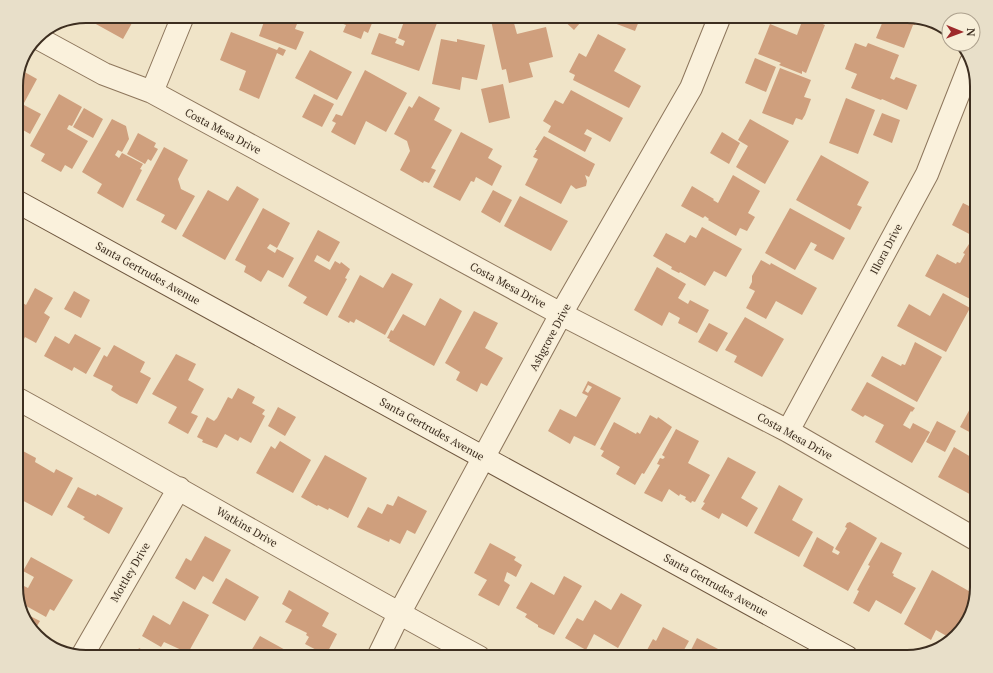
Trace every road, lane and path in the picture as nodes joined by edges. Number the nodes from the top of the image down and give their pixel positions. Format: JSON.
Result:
{"nodes":[{"id":1,"x":180,"y":23,"type":"edge"},
{"id":2,"x":717,"y":23,"type":"edge"},
{"id":3,"x":42,"y":40,"type":"edge"},
{"id":4,"x":968,"y":69,"type":"edge"},
{"id":5,"x":152,"y":92,"type":"junction"},
{"id":6,"x":23,"y":205,"type":"edge"},
{"id":7,"x":561,"y":314,"type":"junction"},
{"id":8,"x":23,"y":402,"type":"edge"},
{"id":9,"x":788,"y":431,"type":"junction"},
{"id":10,"x":485,"y":458,"type":"junction"},
{"id":11,"x":179,"y":488,"type":"junction"},
{"id":12,"x":970,"y":536,"type":"edge"},
{"id":13,"x":399,"y":614,"type":"junction"},
{"id":14,"x":86,"y":650,"type":"edge"},
{"id":15,"x":381,"y":650,"type":"edge"},
{"id":16,"x":466,"y":650,"type":"edge"},
{"id":17,"x":834,"y":650,"type":"edge"}],
"edges":[{"from":1,"to":5,"type":"street"},
{"from":2,"to":7,"type":"street","name":"Ashgrove Drive"},
{"from":3,"to":5,"type":"street","name":"Costa Mesa Drive"},
{"from":4,"to":9,"type":"street","name":"Illora Drive"},
{"from":5,"to":7,"type":"street","name":"Costa Mesa Drive"},
{"from":6,"to":10,"type":"street","name":"Santa Gertrudes Avenue"},
{"from":7,"to":9,"type":"street","name":"Costa Mesa Drive"},
{"from":7,"to":10,"type":"street","name":"Ashgrove Drive"},
{"from":8,"to":11,"type":"street","name":"Watkins Drive"},
{"from":9,"to":12,"type":"street","name":"Costa Mesa Drive"},
{"from":10,"to":13,"type":"street","name":"Ashgrove Drive"},
{"from":10,"to":17,"type":"street","name":"Santa Gertrudes Avenue"},
{"from":11,"to":13,"type":"street","name":"Watkins Drive"},
{"from":11,"to":14,"type":"street","name":"Mottley Drive"},
{"from":13,"to":15,"type":"street","name":"Ashgrove Drive"},
{"from":13,"to":16,"type":"street","name":"Watkins Drive"}]}
